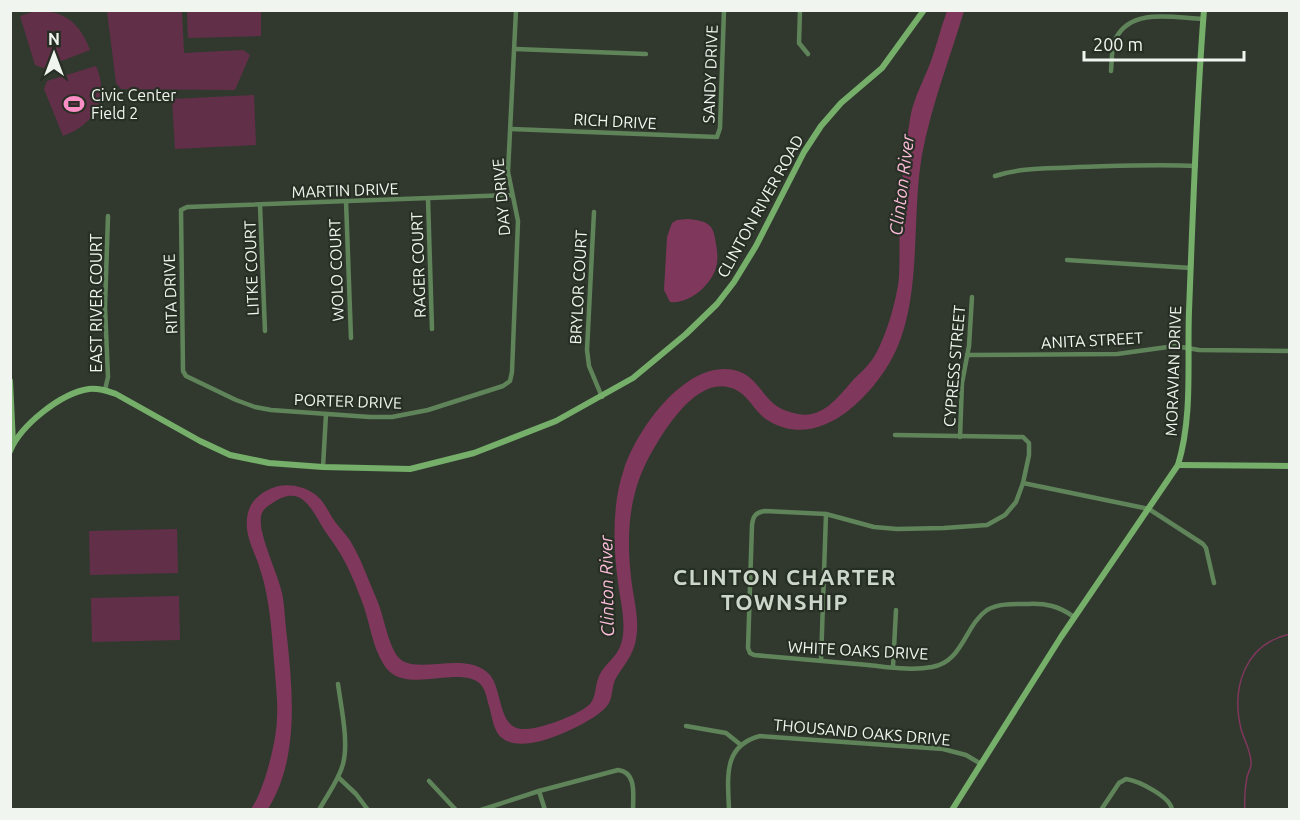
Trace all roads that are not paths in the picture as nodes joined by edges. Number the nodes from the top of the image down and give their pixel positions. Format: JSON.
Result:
{"nodes":[{"id":1,"x":516,"y":10,"type":"edge"},
{"id":2,"x":724,"y":10,"type":"edge"},
{"id":3,"x":800,"y":10,"type":"edge"},
{"id":4,"x":1204,"y":10,"type":"edge"},
{"id":5,"x":922,"y":11,"type":"edge"},
{"id":6,"x":1203,"y":19,"type":"junction"},
{"id":7,"x":515,"y":50,"type":"junction"},
{"id":8,"x":646,"y":54,"type":"dead end"},
{"id":9,"x":808,"y":54,"type":"dead end"},
{"id":10,"x":1111,"y":71,"type":"dead end"},
{"id":11,"x":511,"y":129,"type":"junction"},
{"id":12,"x":717,"y":137,"type":"joint"},
{"id":13,"x":1196,"y":166,"type":"junction"},
{"id":14,"x":995,"y":176,"type":"dead end"},
{"id":15,"x":512,"y":195,"type":"junction"},
{"id":16,"x":428,"y":199,"type":"junction"},
{"id":17,"x":346,"y":201,"type":"junction"},
{"id":18,"x":260,"y":205,"type":"junction"},
{"id":19,"x":181,"y":210,"type":"joint"},
{"id":20,"x":594,"y":212,"type":"dead end"},
{"id":21,"x":108,"y":216,"type":"dead end"},
{"id":22,"x":1067,"y":260,"type":"dead end"},
{"id":23,"x":1191,"y":268,"type":"junction"},
{"id":24,"x":972,"y":297,"type":"dead end"},
{"id":25,"x":432,"y":329,"type":"dead end"},
{"id":26,"x":265,"y":331,"type":"dead end"},
{"id":27,"x":351,"y":338,"type":"dead end"},
{"id":28,"x":1188,"y":348,"type":"junction"},
{"id":29,"x":1290,"y":351,"type":"edge"},
{"id":30,"x":967,"y":355,"type":"junction"},
{"id":31,"x":186,"y":375,"type":"joint"},
{"id":32,"x":10,"y":381,"type":"edge"},
{"id":33,"x":510,"y":381,"type":"joint"},
{"id":34,"x":105,"y":390,"type":"junction"},
{"id":35,"x":602,"y":397,"type":"junction"},
{"id":36,"x":326,"y":414,"type":"junction"},
{"id":37,"x":895,"y":435,"type":"dead end"},
{"id":38,"x":960,"y":437,"type":"junction"},
{"id":39,"x":12,"y":447,"type":"edge"},
{"id":40,"x":1178,"y":465,"type":"junction"},
{"id":41,"x":1290,"y":466,"type":"edge"},
{"id":42,"x":323,"y":467,"type":"junction"},
{"id":43,"x":1023,"y":483,"type":"junction"},
{"id":44,"x":1149,"y":508,"type":"junction"},
{"id":45,"x":826,"y":514,"type":"junction"},
{"id":46,"x":1214,"y":583,"type":"dead end"},
{"id":47,"x":896,"y":610,"type":"dead end"},
{"id":48,"x":1074,"y":617,"type":"junction"},
{"id":49,"x":821,"y":661,"type":"junction"},
{"id":50,"x":893,"y":667,"type":"junction"},
{"id":51,"x":338,"y":684,"type":"dead end"},
{"id":52,"x":686,"y":726,"type":"dead end"},
{"id":53,"x":741,"y":745,"type":"junction"},
{"id":54,"x":981,"y":764,"type":"junction"},
{"id":55,"x":338,"y":777,"type":"junction"},
{"id":56,"x":429,"y":781,"type":"dead end"},
{"id":57,"x":539,"y":791,"type":"junction"},
{"id":58,"x":319,"y":810,"type":"edge"},
{"id":59,"x":368,"y":810,"type":"edge"},
{"id":60,"x":456,"y":810,"type":"edge"},
{"id":61,"x":481,"y":810,"type":"edge"},
{"id":62,"x":545,"y":810,"type":"edge"},
{"id":63,"x":633,"y":810,"type":"edge"},
{"id":64,"x":729,"y":810,"type":"edge"},
{"id":65,"x":952,"y":810,"type":"edge"},
{"id":66,"x":1101,"y":810,"type":"edge"},
{"id":67,"x":1172,"y":810,"type":"edge"}],
"edges":[{"from":1,"to":7,"type":"street","name":"DAY DRIVE"},
{"from":2,"to":12,"type":"street","name":"SANDY DRIVE"},
{"from":3,"to":9,"type":"street"},
{"from":4,"to":6,"type":"street","name":"MORAVIAN DRIVE"},
{"from":5,"to":35,"type":"street","name":"CLINTON RIVER ROAD"},
{"from":6,"to":10,"type":"street"},
{"from":6,"to":13,"type":"street","name":"MORAVIAN DRIVE"},
{"from":7,"to":8,"type":"street"},
{"from":7,"to":11,"type":"street","name":"DAY DRIVE"},
{"from":11,"to":12,"type":"street","name":"RICH DRIVE"},
{"from":11,"to":15,"type":"street","name":"DAY DRIVE"},
{"from":13,"to":14,"type":"street"},
{"from":13,"to":23,"type":"street","name":"MORAVIAN DRIVE"},
{"from":15,"to":16,"type":"street","name":"MARTIN DRIVE"},
{"from":15,"to":33,"type":"street","name":"DAY DRIVE"},
{"from":16,"to":17,"type":"street","name":"MARTIN DRIVE"},
{"from":16,"to":25,"type":"street","name":"RAGER COURT"},
{"from":17,"to":18,"type":"street","name":"MARTIN DRIVE"},
{"from":17,"to":27,"type":"street","name":"WOLO COURT"},
{"from":18,"to":19,"type":"street","name":"MARTIN DRIVE"},
{"from":18,"to":26,"type":"street","name":"LITKE COURT"},
{"from":19,"to":31,"type":"street","name":"RITA DRIVE"},
{"from":20,"to":35,"type":"street","name":"BRYLOR COURT"},
{"from":21,"to":34,"type":"street","name":"EAST RIVER COURT"},
{"from":22,"to":23,"type":"street"},
{"from":23,"to":28,"type":"street","name":"MORAVIAN DRIVE"},
{"from":24,"to":30,"type":"street","name":"CYPRESS STREET"},
{"from":28,"to":29,"type":"street","name":"ANITA STREET"},
{"from":28,"to":30,"type":"street","name":"ANITA STREET"},
{"from":28,"to":40,"type":"street","name":"MORAVIAN DRIVE"},
{"from":30,"to":38,"type":"street","name":"CYPRESS STREET"},
{"from":31,"to":36,"type":"street","name":"PORTER DRIVE"},
{"from":32,"to":39,"type":"street"},
{"from":33,"to":36,"type":"street","name":"PORTER DRIVE"},
{"from":34,"to":39,"type":"street"},
{"from":34,"to":42,"type":"street","name":"CLINTON RIVER ROAD"},
{"from":35,"to":42,"type":"street","name":"CLINTON RIVER ROAD"},
{"from":36,"to":42,"type":"street"},
{"from":37,"to":38,"type":"street"},
{"from":38,"to":43,"type":"street"},
{"from":40,"to":41,"type":"street"},
{"from":40,"to":44,"type":"street","name":"MORAVIAN DRIVE"},
{"from":43,"to":44,"type":"street"},
{"from":43,"to":45,"type":"street"},
{"from":44,"to":46,"type":"street"},
{"from":44,"to":48,"type":"street","name":"MORAVIAN DRIVE"},
{"from":45,"to":49,"type":"street"},
{"from":45,"to":49,"type":"street","name":"WHITE OAKS DRIVE"},
{"from":47,"to":50,"type":"street"},
{"from":48,"to":50,"type":"street","name":"WHITE OAKS DRIVE"},
{"from":48,"to":54,"type":"street","name":"MORAVIAN DRIVE"},
{"from":49,"to":50,"type":"street","name":"WHITE OAKS DRIVE"},
{"from":51,"to":55,"type":"street"},
{"from":52,"to":53,"type":"street"},
{"from":53,"to":54,"type":"street","name":"THOUSAND OAKS DRIVE"},
{"from":53,"to":64,"type":"street"},
{"from":54,"to":65,"type":"street","name":"MORAVIAN DRIVE"},
{"from":55,"to":58,"type":"street"},
{"from":55,"to":59,"type":"street"},
{"from":56,"to":60,"type":"street"},
{"from":57,"to":61,"type":"street"},
{"from":57,"to":62,"type":"street"},
{"from":57,"to":63,"type":"street"},
{"from":66,"to":67,"type":"street"}]}
